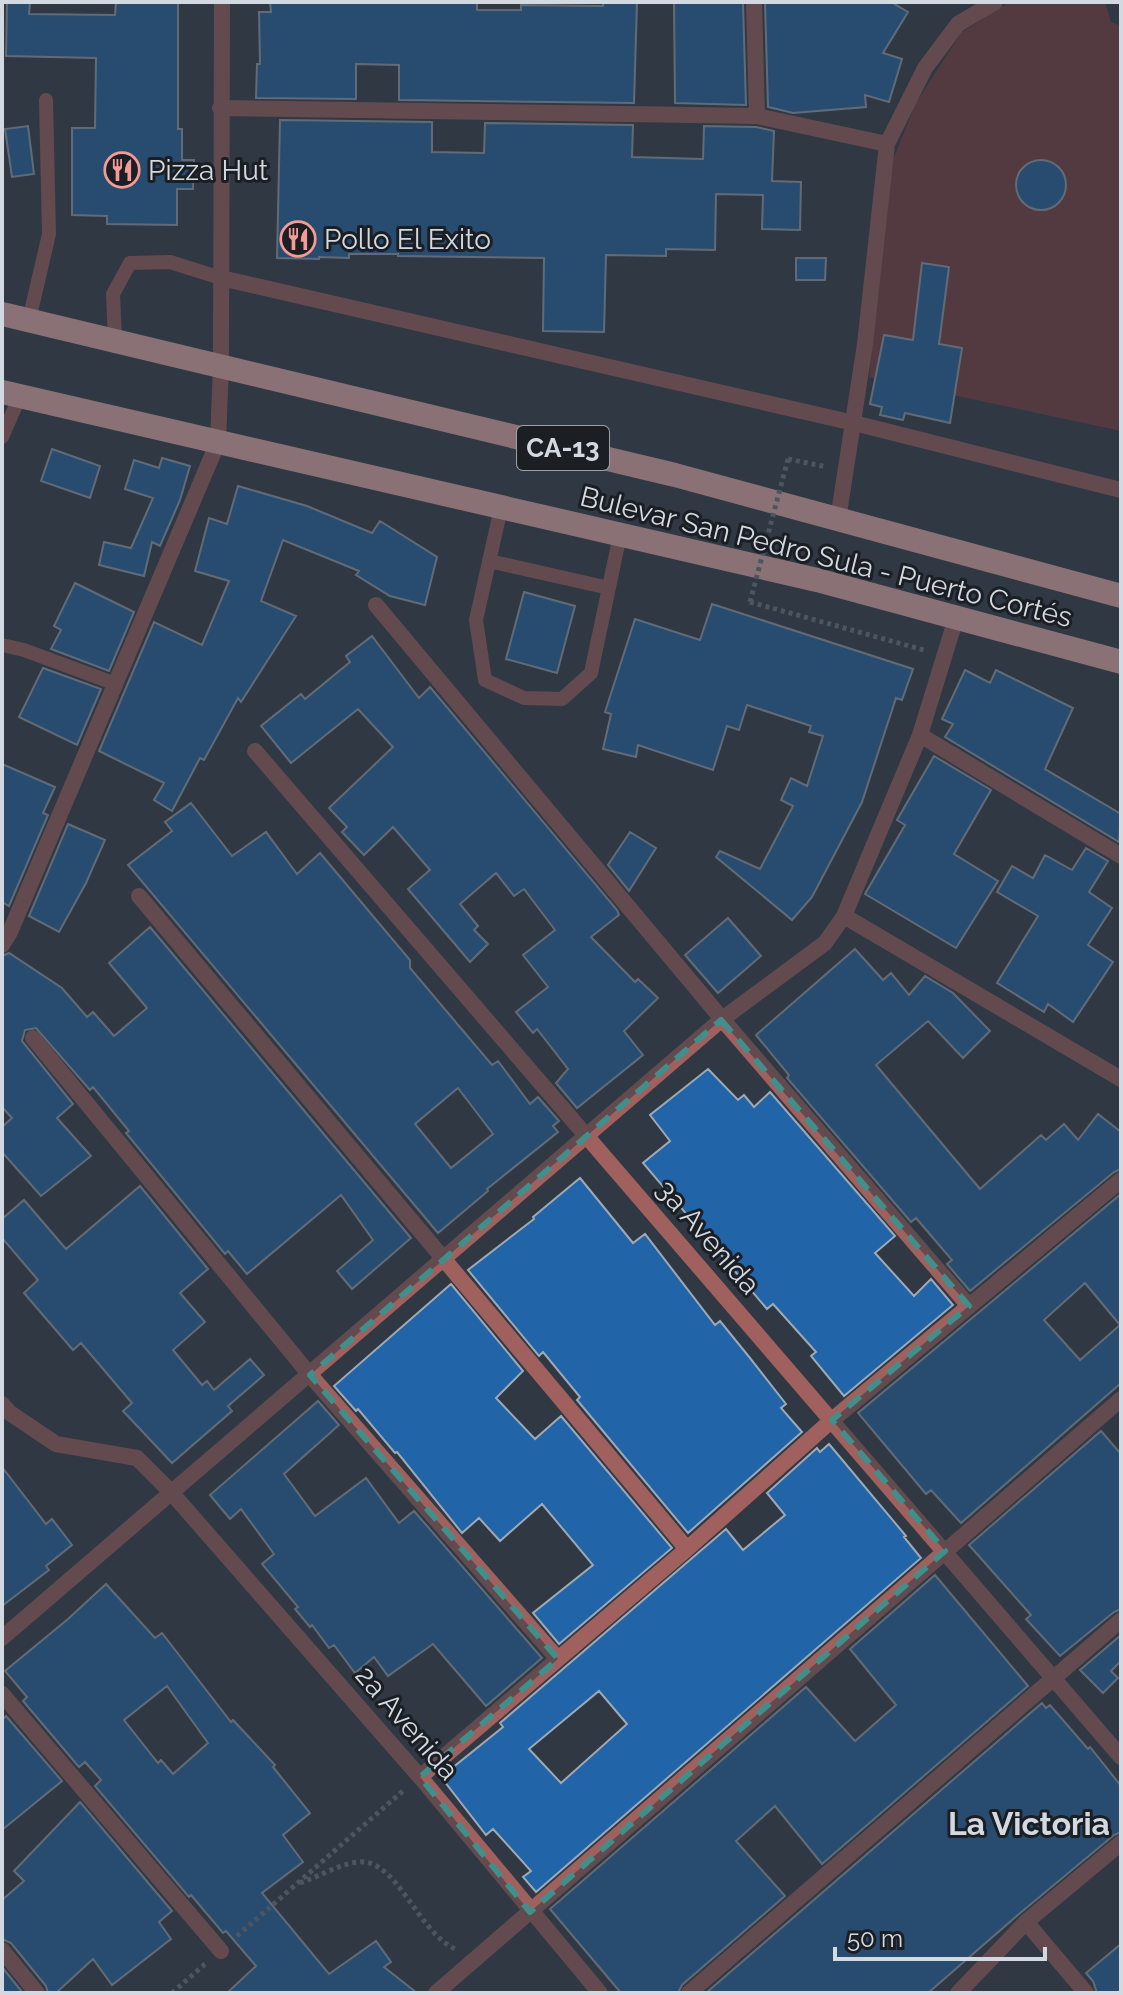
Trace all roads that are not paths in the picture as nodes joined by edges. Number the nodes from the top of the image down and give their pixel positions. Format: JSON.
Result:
{"nodes":[{"id":1,"x":222,"y":2,"type":"edge"},
{"id":2,"x":754,"y":2,"type":"edge"},
{"id":3,"x":995,"y":2,"type":"edge"},
{"id":4,"x":46,"y":100,"type":"dead end"},
{"id":5,"x":220,"y":108,"type":"junction"},
{"id":6,"x":757,"y":116,"type":"junction"},
{"id":7,"x":887,"y":144,"type":"junction"},
{"id":8,"x":221,"y":278,"type":"junction"},
{"id":9,"x":2,"y":314,"type":"edge"},
{"id":10,"x":29,"y":320,"type":"junction"},
{"id":11,"x":115,"y":340,"type":"junction"},
{"id":12,"x":221,"y":365,"type":"junction"},
{"id":13,"x":11,"y":394,"type":"edge"},
{"id":14,"x":854,"y":423,"type":"junction"},
{"id":15,"x":2,"y":437,"type":"edge"},
{"id":16,"x":218,"y":442,"type":"junction"},
{"id":17,"x":1121,"y":490,"type":"edge"},
{"id":18,"x":501,"y":508,"type":"junction"},
{"id":19,"x":838,"y":520,"type":"junction"},
{"id":20,"x":620,"y":535,"type":"junction"},
{"id":21,"x":489,"y":561,"type":"junction"},
{"id":22,"x":609,"y":588,"type":"junction"},
{"id":23,"x":1121,"y":596,"type":"edge"},
{"id":24,"x":376,"y":605,"type":"dead end"},
{"id":25,"x":956,"y":618,"type":"junction"},
{"id":26,"x":2,"y":645,"type":"edge"},
{"id":27,"x":1121,"y":662,"type":"edge"},
{"id":28,"x":116,"y":684,"type":"junction"},
{"id":29,"x":920,"y":735,"type":"junction"},
{"id":30,"x":255,"y":751,"type":"dead end"},
{"id":31,"x":1121,"y":856,"type":"edge"},
{"id":32,"x":139,"y":896,"type":"dead end"},
{"id":33,"x":844,"y":916,"type":"junction"},
{"id":34,"x":2,"y":945,"type":"edge"},
{"id":35,"x":722,"y":1019,"type":"junction"},
{"id":36,"x":33,"y":1038,"type":"dead end"},
{"id":37,"x":1121,"y":1079,"type":"edge"},
{"id":38,"x":586,"y":1136,"type":"junction"},
{"id":39,"x":1121,"y":1180,"type":"edge"},
{"id":40,"x":444,"y":1258,"type":"junction"},
{"id":41,"x":969,"y":1306,"type":"junction"},
{"id":42,"x":310,"y":1375,"type":"junction"},
{"id":43,"x":1121,"y":1399,"type":"edge"},
{"id":44,"x":2,"y":1404,"type":"edge"},
{"id":45,"x":832,"y":1420,"type":"junction"},
{"id":46,"x":170,"y":1491,"type":"junction"},
{"id":47,"x":687,"y":1549,"type":"junction"},
{"id":48,"x":945,"y":1551,"type":"junction"},
{"id":49,"x":1121,"y":1620,"type":"edge"},
{"id":50,"x":2,"y":1638,"type":"edge"},
{"id":51,"x":558,"y":1659,"type":"junction"},
{"id":52,"x":1053,"y":1678,"type":"junction"},
{"id":53,"x":2,"y":1694,"type":"edge"},
{"id":54,"x":1121,"y":1757,"type":"edge"},
{"id":55,"x":420,"y":1777,"type":"junction"},
{"id":56,"x":1121,"y":1843,"type":"edge"},
{"id":57,"x":530,"y":1912,"type":"junction"},
{"id":58,"x":1026,"y":1922,"type":"junction"},
{"id":59,"x":2,"y":1950,"type":"edge"},
{"id":60,"x":221,"y":1951,"type":"road end"},
{"id":61,"x":37,"y":1993,"type":"edge"},
{"id":62,"x":436,"y":1993,"type":"edge"},
{"id":63,"x":600,"y":1993,"type":"edge"},
{"id":64,"x":689,"y":1993,"type":"edge"},
{"id":65,"x":958,"y":1993,"type":"edge"},
{"id":66,"x":1086,"y":1993,"type":"edge"}],
"edges":[{"from":1,"to":5,"type":"street"},
{"from":2,"to":6,"type":"street"},
{"from":3,"to":7,"type":"street"},
{"from":4,"to":10,"type":"lane"},
{"from":5,"to":6,"type":"street"},
{"from":5,"to":8,"type":"street"},
{"from":6,"to":7,"type":"street"},
{"from":7,"to":14,"type":"street"},
{"from":8,"to":11,"type":"lane"},
{"from":8,"to":12,"type":"street"},
{"from":8,"to":14,"type":"street"},
{"from":9,"to":10,"type":"highway","name":"Bulevar San Pedro Sula - Puerto Cortés","number":"CA-13"},
{"from":10,"to":11,"type":"highway","name":"Bulevar San Pedro Sula - Puerto Cortés","number":"CA-13"},
{"from":11,"to":12,"type":"highway","name":"Bulevar San Pedro Sula - Puerto Cortés","number":"CA-13"},
{"from":12,"to":16,"type":"street"},
{"from":12,"to":19,"type":"highway","name":"Bulevar San Pedro Sula - Puerto Cortés","number":"CA-13"},
{"from":13,"to":15,"type":"lane"},
{"from":13,"to":16,"type":"highway","name":"Bulevar San Pedro Sula - Puerto Cortés","number":"CA-13"},
{"from":14,"to":17,"type":"street"},
{"from":14,"to":19,"type":"street"},
{"from":16,"to":18,"type":"highway","name":"Bulevar San Pedro Sula - Puerto Cortés","number":"CA-13"},
{"from":16,"to":28,"type":"street"},
{"from":18,"to":20,"type":"highway","name":"Bulevar San Pedro Sula - Puerto Cortés","number":"CA-13"},
{"from":18,"to":21,"type":"lane"},
{"from":19,"to":23,"type":"highway","name":"Bulevar San Pedro Sula - Puerto Cortés","number":"CA-13"},
{"from":20,"to":22,"type":"lane"},
{"from":20,"to":25,"type":"highway","name":"Bulevar San Pedro Sula - Puerto Cortés","number":"CA-13"},
{"from":21,"to":22,"type":"lane"},
{"from":21,"to":22,"type":"lane"},
{"from":24,"to":35,"type":"street"},
{"from":25,"to":27,"type":"highway","name":"Bulevar San Pedro Sula - Puerto Cortés","number":"CA-13"},
{"from":25,"to":29,"type":"street"},
{"from":26,"to":28,"type":"lane"},
{"from":28,"to":34,"type":"street"},
{"from":29,"to":31,"type":"street"},
{"from":29,"to":33,"type":"street"},
{"from":30,"to":38,"type":"street","name":"3a Avenida"},
{"from":32,"to":40,"type":"street"},
{"from":33,"to":35,"type":"street"},
{"from":33,"to":37,"type":"street"},
{"from":35,"to":38,"type":"street"},
{"from":35,"to":41,"type":"street"},
{"from":36,"to":42,"type":"street"},
{"from":38,"to":40,"type":"street"},
{"from":38,"to":45,"type":"street","name":"3a Avenida"},
{"from":39,"to":41,"type":"street"},
{"from":40,"to":42,"type":"street"},
{"from":40,"to":47,"type":"street"},
{"from":41,"to":45,"type":"street"},
{"from":42,"to":46,"type":"street"},
{"from":42,"to":51,"type":"street"},
{"from":43,"to":48,"type":"street"},
{"from":44,"to":46,"type":"street","name":"2a Avenida"},
{"from":45,"to":47,"type":"street"},
{"from":45,"to":48,"type":"street","name":"3a Avenida"},
{"from":46,"to":50,"type":"street"},
{"from":46,"to":55,"type":"street","name":"2a Avenida"},
{"from":47,"to":51,"type":"street"},
{"from":48,"to":52,"type":"street","name":"3a Avenida"},
{"from":48,"to":57,"type":"street"},
{"from":49,"to":52,"type":"street"},
{"from":51,"to":55,"type":"street"},
{"from":52,"to":54,"type":"street","name":"3a Avenida"},
{"from":52,"to":64,"type":"street"},
{"from":53,"to":60,"type":"street"},
{"from":55,"to":57,"type":"street","name":"2a Avenida"},
{"from":56,"to":58,"type":"street"},
{"from":57,"to":62,"type":"street"},
{"from":57,"to":63,"type":"street","name":"2a Avenida"},
{"from":58,"to":65,"type":"street"},
{"from":58,"to":66,"type":"street"},
{"from":59,"to":61,"type":"street"}]}
